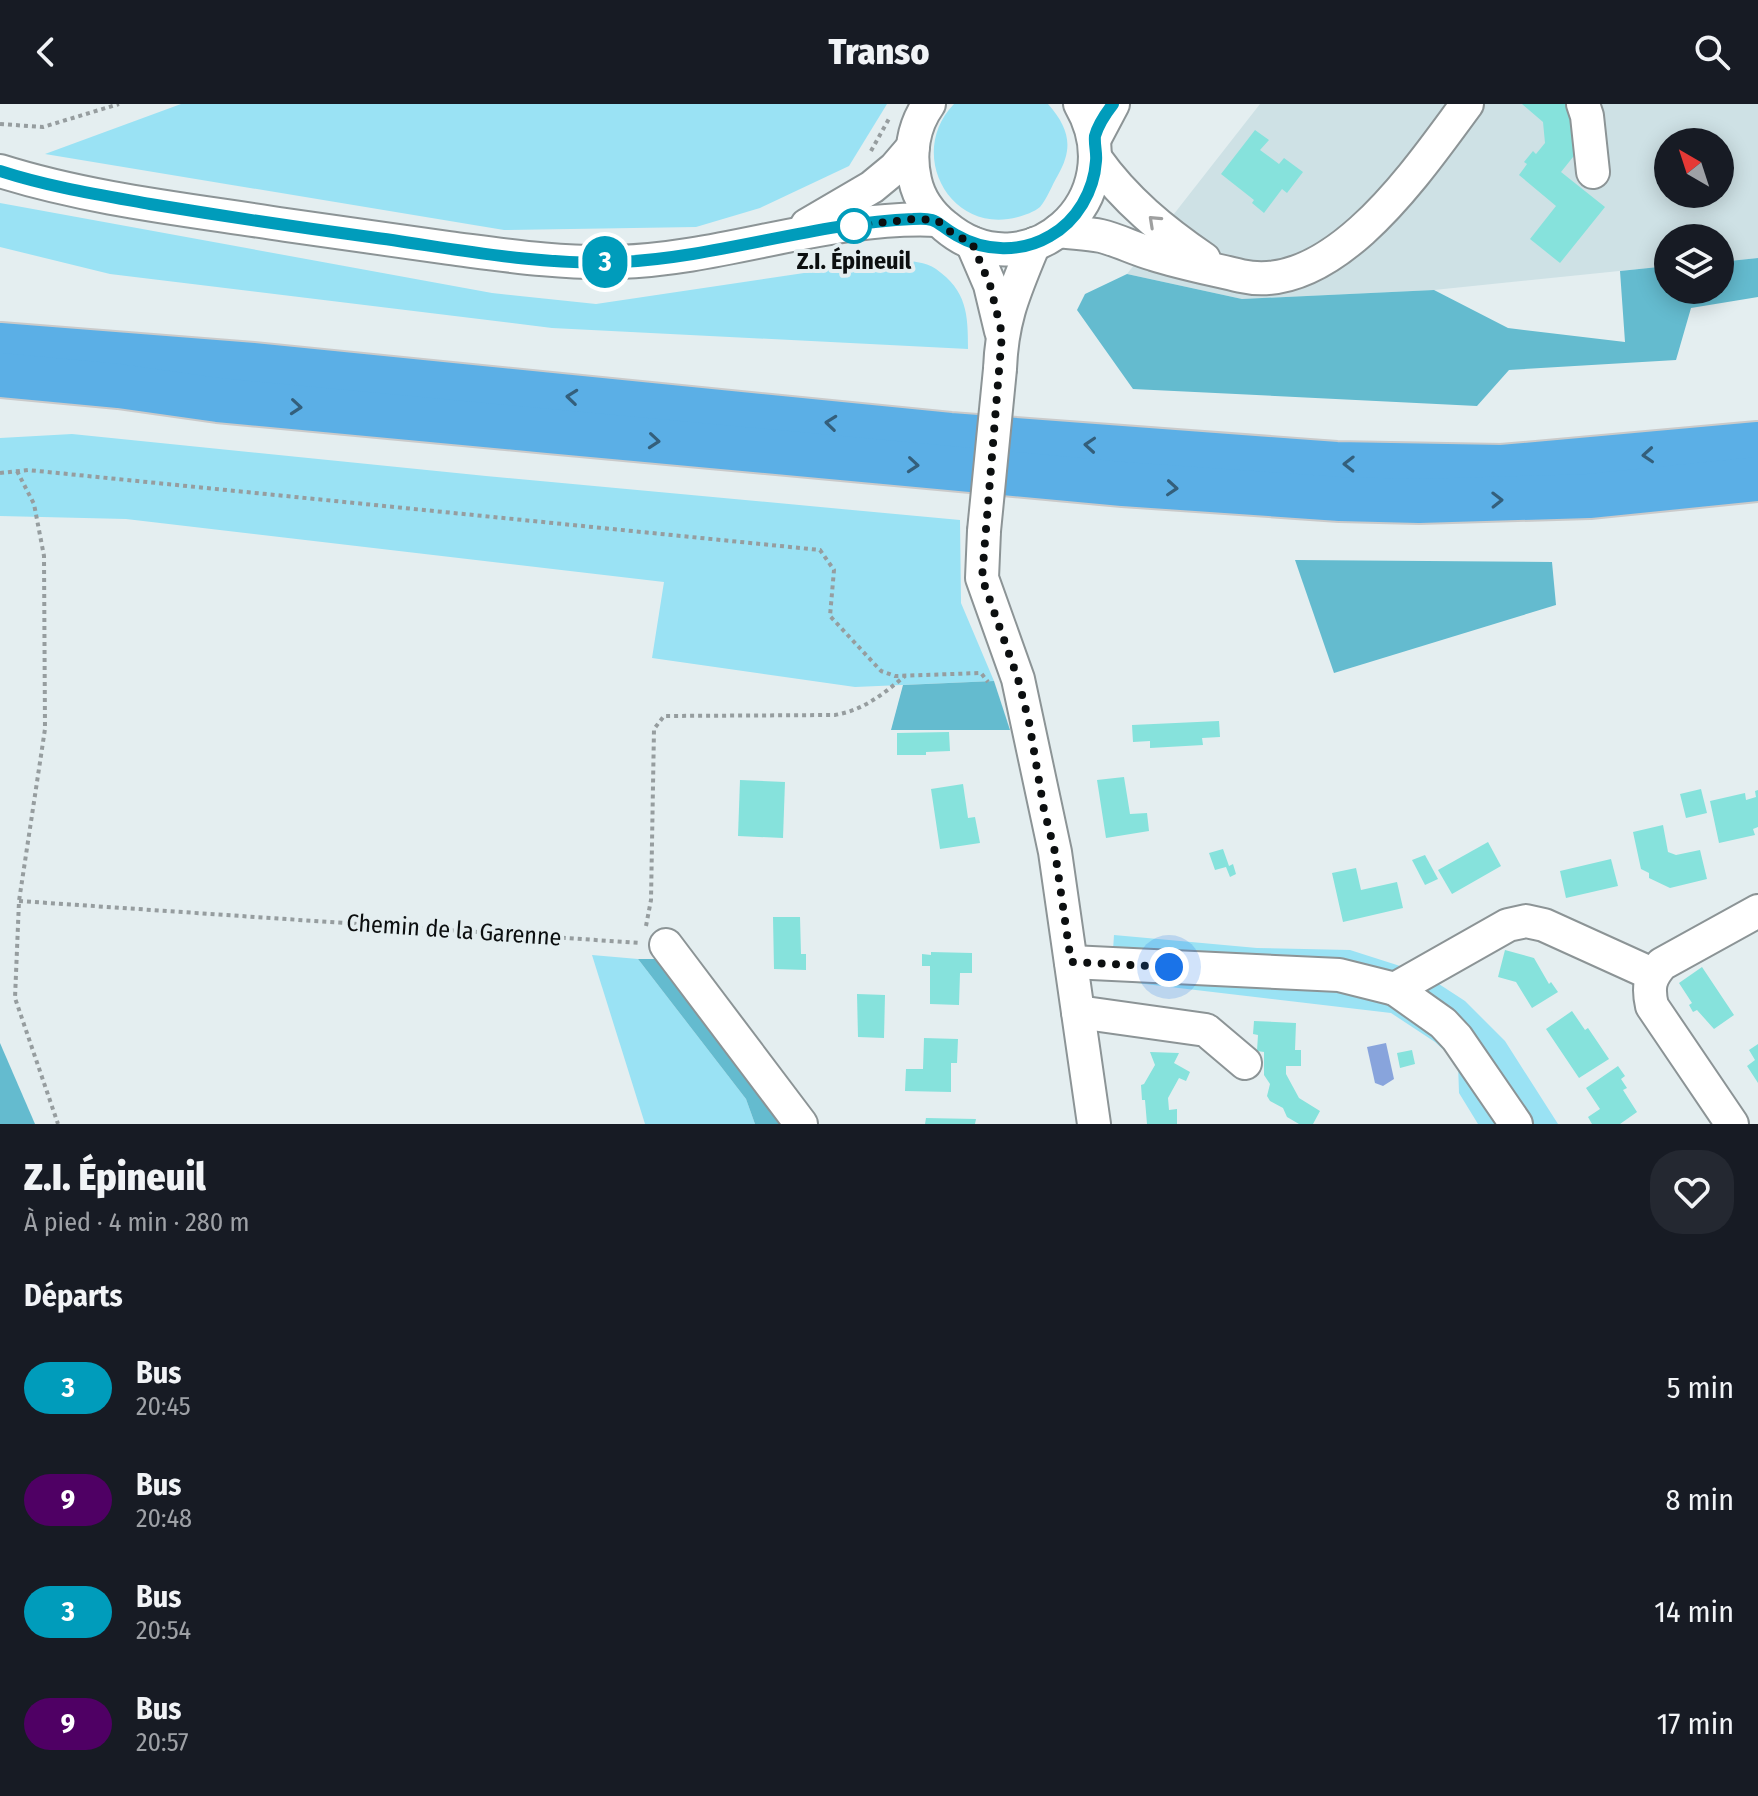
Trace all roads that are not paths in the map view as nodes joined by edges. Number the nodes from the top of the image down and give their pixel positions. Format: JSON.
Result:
{"nodes":[{"id":1,"x":929,"y":104,"type":"edge"},
{"id":2,"x":1080,"y":104,"type":"edge"},
{"id":3,"x":1113,"y":104,"type":"edge"},
{"id":4,"x":1583,"y":104,"type":"edge"},
{"id":5,"x":1461,"y":106,"type":"edge"},
{"id":6,"x":913,"y":147,"type":"junction"},
{"id":7,"x":1096,"y":149,"type":"junction"},
{"id":8,"x":0,"y":171,"type":"edge"},
{"id":9,"x":1593,"y":172,"type":"dead end"},
{"id":10,"x":937,"y":220,"type":"junction"},
{"id":11,"x":793,"y":234,"type":"junction"},
{"id":12,"x":1046,"y":238,"type":"junction"},
{"id":13,"x":972,"y":243,"type":"junction"},
{"id":14,"x":1216,"y":268,"type":"junction"},
{"id":15,"x":0,"y":318,"type":"edge"},
{"id":16,"x":1002,"y":334,"type":"junction"},
{"id":17,"x":0,"y":345,"type":"edge"},
{"id":18,"x":136,"y":355,"type":"junction"},
{"id":19,"x":0,"y":375,"type":"edge"},
{"id":20,"x":0,"y":396,"type":"edge"},
{"id":21,"x":218,"y":400,"type":"junction"},
{"id":22,"x":1747,"y":445,"type":"edge"},
{"id":23,"x":1758,"y":479,"type":"edge"},
{"id":24,"x":1758,"y":911,"type":"edge"},
{"id":25,"x":666,"y":945,"type":"road end"},
{"id":26,"x":1071,"y":962,"type":"junction"},
{"id":27,"x":1652,"y":974,"type":"junction"},
{"id":28,"x":1395,"y":989,"type":"junction"},
{"id":29,"x":1078,"y":1012,"type":"junction"},
{"id":30,"x":1245,"y":1063,"type":"dead end"},
{"id":31,"x":801,"y":1124,"type":"edge"},
{"id":32,"x":1094,"y":1124,"type":"edge"},
{"id":33,"x":1516,"y":1124,"type":"edge"},
{"id":34,"x":1732,"y":1124,"type":"edge"}],
"edges":[{"from":1,"to":6,"type":"street"},
{"from":2,"to":7,"type":"street"},
{"from":3,"to":7,"type":"street"},
{"from":4,"to":9,"type":"street"},
{"from":5,"to":14,"type":"street"},
{"from":6,"to":10,"type":"street"},
{"from":6,"to":11,"type":"street"},
{"from":7,"to":12,"type":"street"},
{"from":14,"to":7,"type":"street","one_way":true},
{"from":8,"to":11,"type":"street"},
{"from":10,"to":11,"type":"street"},
{"from":10,"to":13,"type":"street"},
{"from":12,"to":13,"type":"street"},
{"from":12,"to":14,"type":"street"},
{"from":12,"to":16,"type":"street"},
{"from":13,"to":16,"type":"street"},
{"from":15,"to":18,"type":"highway"},
{"from":16,"to":26,"type":"street","bridge":true},
{"from":17,"to":18,"type":"highway"},
{"from":22,"to":18,"type":"highway","one_way":true},
{"from":19,"to":21,"type":"highway"},
{"from":20,"to":21,"type":"highway"},
{"from":21,"to":23,"type":"highway","one_way":true},
{"from":24,"to":27,"type":"street"},
{"from":25,"to":31,"type":"street"},
{"from":26,"to":28,"type":"street"},
{"from":26,"to":29,"type":"street"},
{"from":27,"to":28,"type":"street"},
{"from":27,"to":34,"type":"street"},
{"from":28,"to":33,"type":"street"},
{"from":29,"to":30,"type":"street"},
{"from":29,"to":32,"type":"street"}]}
